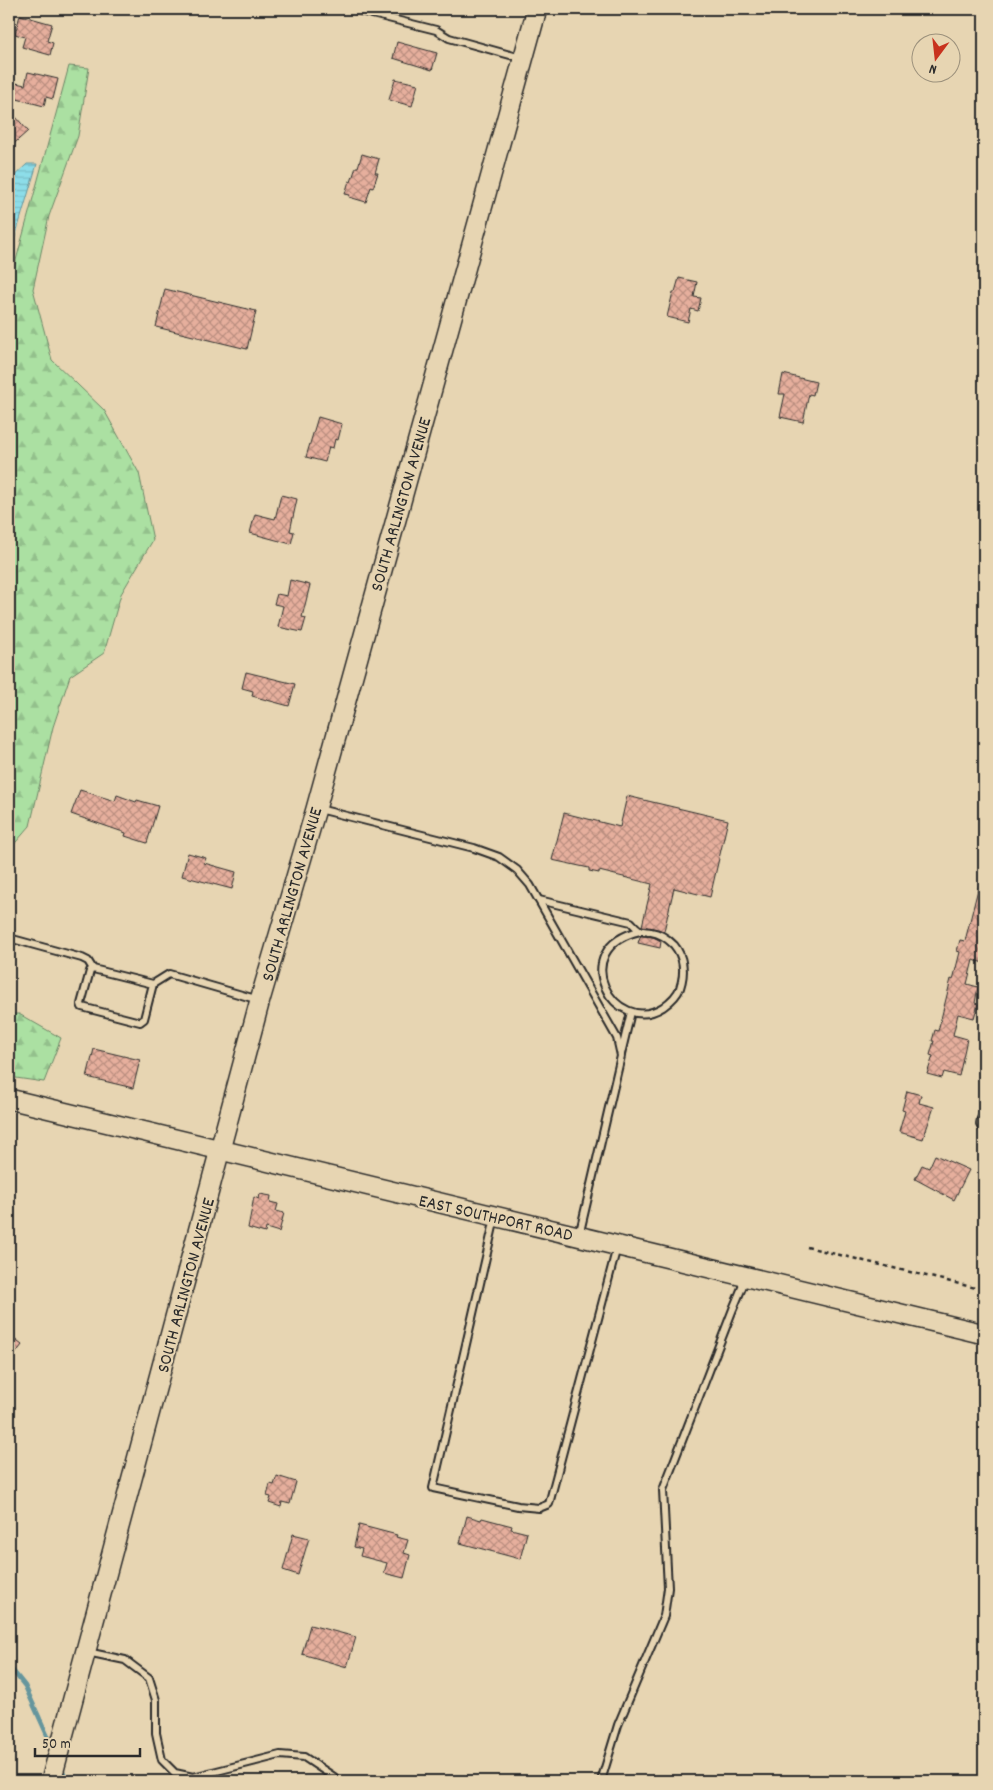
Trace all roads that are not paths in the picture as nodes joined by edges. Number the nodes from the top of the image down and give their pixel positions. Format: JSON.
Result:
{"nodes":[{"id":1,"x":352,"y":9,"type":"edge"},
{"id":2,"x":537,"y":9,"type":"edge"},
{"id":3,"x":523,"y":59,"type":"junction"},
{"id":4,"x":316,"y":809,"type":"junction"},
{"id":5,"x":539,"y":900,"type":"junction"},
{"id":6,"x":640,"y":931,"type":"junction"},
{"id":7,"x":9,"y":938,"type":"edge"},
{"id":8,"x":93,"y":969,"type":"junction"},
{"id":9,"x":153,"y":984,"type":"junction"},
{"id":10,"x":260,"y":1000,"type":"junction"},
{"id":11,"x":631,"y":1012,"type":"junction"},
{"id":12,"x":621,"y":1056,"type":"junction"},
{"id":13,"x":9,"y":1100,"type":"edge"},
{"id":14,"x":221,"y":1151,"type":"junction"},
{"id":15,"x":495,"y":1217,"type":"junction"},
{"id":16,"x":579,"y":1237,"type":"junction"},
{"id":17,"x":618,"y":1246,"type":"junction"},
{"id":18,"x":747,"y":1277,"type":"junction"},
{"id":19,"x":984,"y":1334,"type":"edge"},
{"id":20,"x":86,"y":1651,"type":"junction"},
{"id":21,"x":334,"y":1777,"type":"dead end"},
{"id":22,"x":51,"y":1781,"type":"edge"},
{"id":23,"x":601,"y":1781,"type":"edge"}],
"edges":[{"from":1,"to":3,"type":"lane"},
{"from":2,"to":3,"type":"main road","name":"SOUTH ARLINGTON AVENUE"},
{"from":3,"to":4,"type":"main road","name":"SOUTH ARLINGTON AVENUE"},
{"from":4,"to":5,"type":"lane"},
{"from":4,"to":10,"type":"main road","name":"SOUTH ARLINGTON AVENUE"},
{"from":5,"to":6,"type":"lane"},
{"from":5,"to":12,"type":"lane"},
{"from":6,"to":11,"type":"lane"},
{"from":6,"to":11,"type":"lane"},
{"from":7,"to":8,"type":"lane"},
{"from":8,"to":9,"type":"lane"},
{"from":8,"to":9,"type":"lane"},
{"from":9,"to":10,"type":"lane"},
{"from":10,"to":14,"type":"main road","name":"SOUTH ARLINGTON AVENUE"},
{"from":11,"to":12,"type":"lane"},
{"from":12,"to":16,"type":"lane"},
{"from":13,"to":14,"type":"main road","name":"EAST SOUTHPORT ROAD"},
{"from":14,"to":15,"type":"main road","name":"EAST SOUTHPORT ROAD"},
{"from":14,"to":20,"type":"main road","name":"SOUTH ARLINGTON AVENUE"},
{"from":15,"to":16,"type":"main road","name":"EAST SOUTHPORT ROAD"},
{"from":15,"to":17,"type":"lane"},
{"from":16,"to":17,"type":"main road","name":"EAST SOUTHPORT ROAD"},
{"from":17,"to":18,"type":"main road","name":"EAST SOUTHPORT ROAD"},
{"from":18,"to":19,"type":"main road","name":"EAST SOUTHPORT ROAD"},
{"from":18,"to":23,"type":"lane"},
{"from":20,"to":21,"type":"lane"},
{"from":20,"to":22,"type":"main road","name":"SOUTH ARLINGTON AVENUE"}]}
